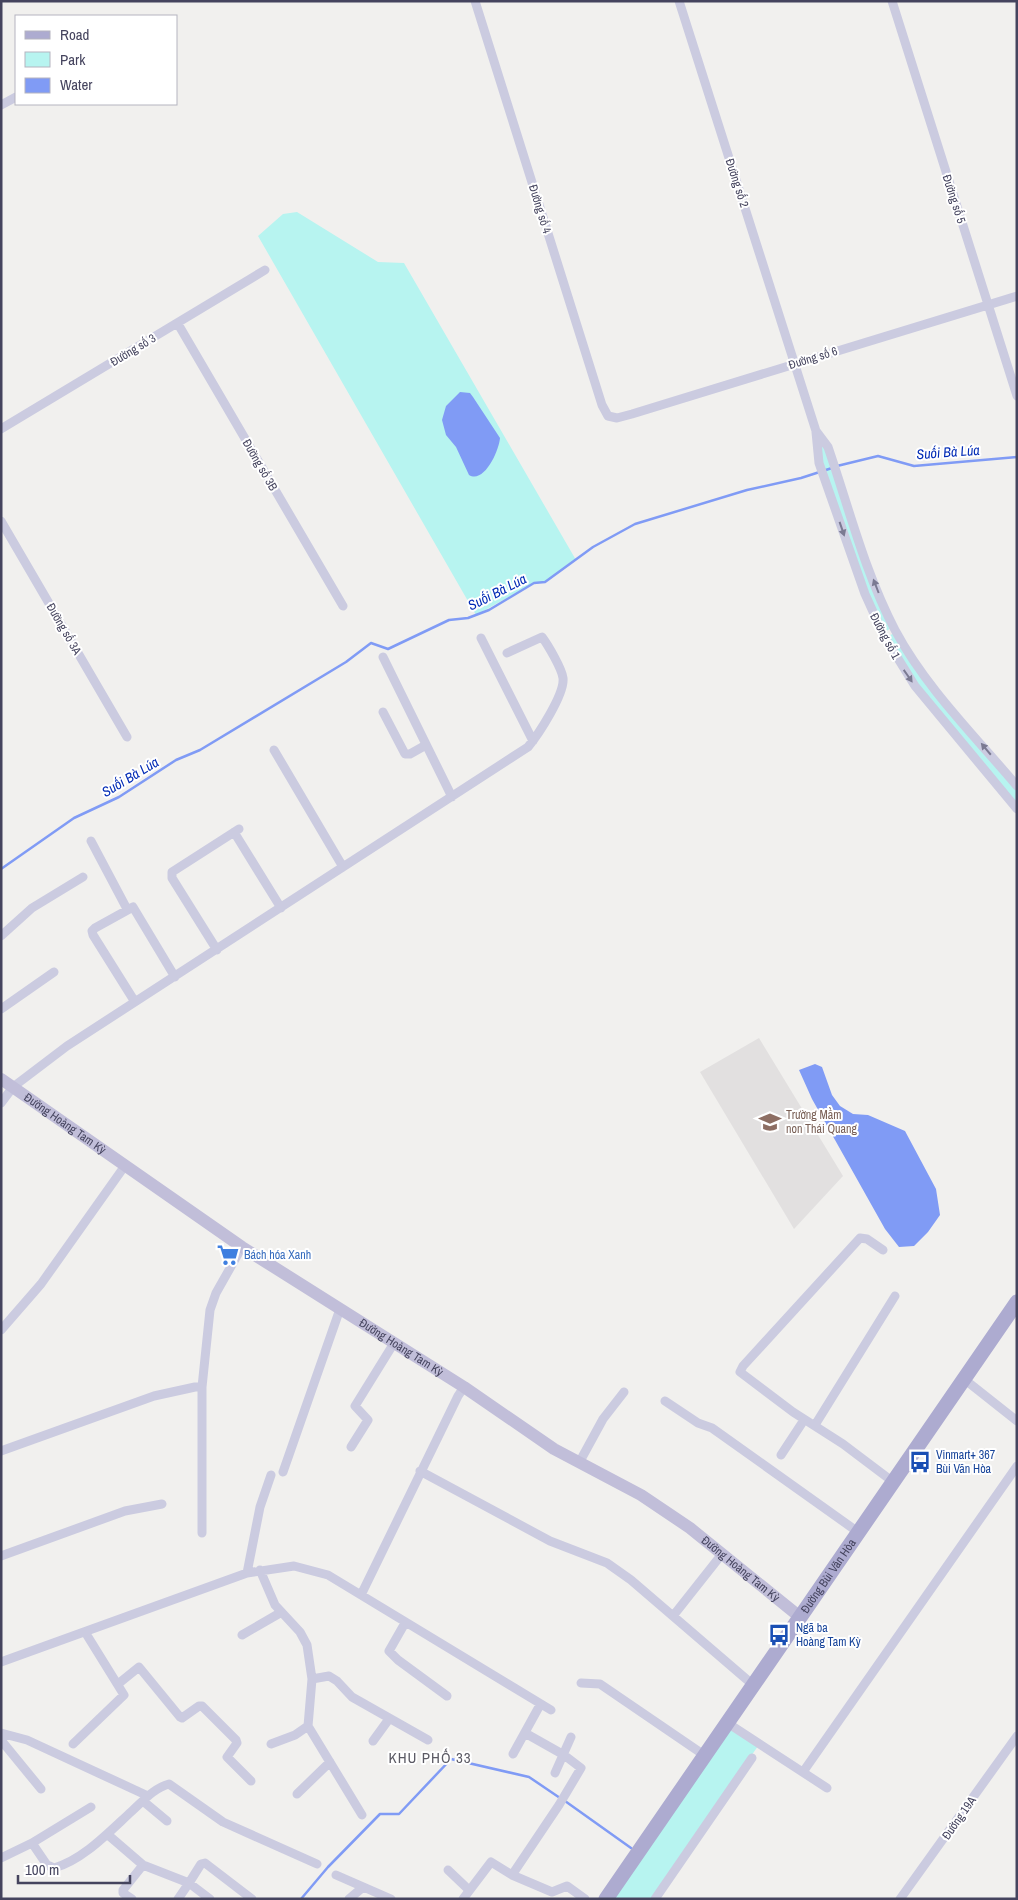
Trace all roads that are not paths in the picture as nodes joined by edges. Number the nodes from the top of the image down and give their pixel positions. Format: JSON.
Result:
{"nodes":[{"id":1,"x":475,"y":1,"type":"edge"},
{"id":2,"x":679,"y":1,"type":"edge"},
{"id":3,"x":892,"y":1,"type":"edge"},
{"id":4,"x":15,"y":98,"type":"edge"},
{"id":5,"x":1,"y":105,"type":"edge"},
{"id":6,"x":265,"y":270,"type":"dead end"},
{"id":7,"x":1017,"y":296,"type":"edge"},
{"id":8,"x":988,"y":305,"type":"junction"},
{"id":9,"x":178,"y":324,"type":"junction"},
{"id":10,"x":794,"y":364,"type":"junction"},
{"id":11,"x":1017,"y":396,"type":"edge"},
{"id":12,"x":608,"y":416,"type":"joint"},
{"id":13,"x":1,"y":429,"type":"edge"},
{"id":14,"x":816,"y":432,"type":"junction"},
{"id":15,"x":1,"y":521,"type":"edge"},
{"id":16,"x":343,"y":606,"type":"dead end"},
{"id":17,"x":895,"y":630,"type":"junction"},
{"id":18,"x":884,"y":636,"type":"junction"},
{"id":19,"x":482,"y":638,"type":"dead end"},
{"id":20,"x":507,"y":653,"type":"dead end"},
{"id":21,"x":383,"y":657,"type":"dead end"},
{"id":22,"x":383,"y":712,"type":"dead end"},
{"id":23,"x":127,"y":737,"type":"dead end"},
{"id":24,"x":533,"y":741,"type":"junction"},
{"id":25,"x":426,"y":745,"type":"junction"},
{"id":26,"x":274,"y":750,"type":"dead end"},
{"id":27,"x":1017,"y":786,"type":"edge"},
{"id":28,"x":452,"y":797,"type":"junction"},
{"id":29,"x":1017,"y":809,"type":"edge"},
{"id":30,"x":91,"y":842,"type":"dead end"},
{"id":31,"x":342,"y":867,"type":"junction"},
{"id":32,"x":83,"y":877,"type":"dead end"},
{"id":33,"x":281,"y":908,"type":"junction"},
{"id":34,"x":127,"y":909,"type":"junction"},
{"id":35,"x":1,"y":936,"type":"edge"},
{"id":36,"x":217,"y":950,"type":"junction"},
{"id":37,"x":54,"y":972,"type":"dead end"},
{"id":38,"x":175,"y":977,"type":"junction"},
{"id":39,"x":135,"y":1002,"type":"junction"},
{"id":40,"x":1,"y":1009,"type":"edge"},
{"id":41,"x":1,"y":1079,"type":"edge"},
{"id":42,"x":13,"y":1087,"type":"junction"},
{"id":43,"x":1,"y":1103,"type":"edge"},
{"id":44,"x":124,"y":1167,"type":"junction"},
{"id":45,"x":242,"y":1247,"type":"junction"},
{"id":46,"x":883,"y":1250,"type":"dead end"},
{"id":47,"x":895,"y":1296,"type":"dead end"},
{"id":48,"x":1017,"y":1302,"type":"edge"},
{"id":49,"x":340,"y":1309,"type":"junction"},
{"id":50,"x":1,"y":1330,"type":"edge"},
{"id":51,"x":394,"y":1343,"type":"junction"},
{"id":52,"x":964,"y":1379,"type":"junction"},
{"id":53,"x":202,"y":1387,"type":"junction"},
{"id":54,"x":464,"y":1387,"type":"junction"},
{"id":55,"x":624,"y":1392,"type":"dead end"},
{"id":56,"x":665,"y":1401,"type":"dead end"},
{"id":57,"x":804,"y":1420,"type":"junction"},
{"id":58,"x":1017,"y":1422,"type":"edge"},
{"id":59,"x":814,"y":1425,"type":"junction"},
{"id":60,"x":351,"y":1447,"type":"dead end"},
{"id":61,"x":1,"y":1451,"type":"edge"},
{"id":62,"x":782,"y":1455,"type":"dead end"},
{"id":63,"x":579,"y":1464,"type":"junction"},
{"id":64,"x":1017,"y":1466,"type":"edge"},
{"id":65,"x":283,"y":1472,"type":"dead end"},
{"id":66,"x":420,"y":1472,"type":"junction"},
{"id":67,"x":271,"y":1474,"type":"dead end"},
{"id":68,"x":892,"y":1481,"type":"junction"},
{"id":69,"x":162,"y":1504,"type":"dead end"},
{"id":70,"x":858,"y":1532,"type":"junction"},
{"id":71,"x":202,"y":1533,"type":"dead end"},
{"id":72,"x":722,"y":1554,"type":"junction"},
{"id":73,"x":1,"y":1556,"type":"edge"},
{"id":74,"x":260,"y":1570,"type":"junction"},
{"id":75,"x":248,"y":1573,"type":"junction"},
{"id":76,"x":361,"y":1595,"type":"junction"},
{"id":77,"x":280,"y":1613,"type":"junction"},
{"id":78,"x":673,"y":1616,"type":"junction"},
{"id":79,"x":800,"y":1617,"type":"junction"},
{"id":80,"x":405,"y":1623,"type":"junction"},
{"id":81,"x":85,"y":1632,"type":"junction"},
{"id":82,"x":242,"y":1635,"type":"dead end"},
{"id":83,"x":1,"y":1662,"type":"edge"},
{"id":84,"x":312,"y":1679,"type":"junction"},
{"id":85,"x":581,"y":1683,"type":"dead end"},
{"id":86,"x":118,"y":1684,"type":"junction"},
{"id":87,"x":752,"y":1684,"type":"junction"},
{"id":88,"x":447,"y":1696,"type":"dead end"},
{"id":89,"x":540,"y":1704,"type":"junction"},
{"id":90,"x":551,"y":1710,"type":"dead end"},
{"id":91,"x":389,"y":1719,"type":"junction"},
{"id":92,"x":726,"y":1722,"type":"junction"},
{"id":93,"x":308,"y":1726,"type":"junction"},
{"id":94,"x":1,"y":1733,"type":"edge"},
{"id":95,"x":525,"y":1733,"type":"junction"},
{"id":96,"x":1017,"y":1736,"type":"edge"},
{"id":97,"x":571,"y":1738,"type":"dead end"},
{"id":98,"x":1,"y":1740,"type":"edge"},
{"id":99,"x":428,"y":1740,"type":"dead end"},
{"id":100,"x":373,"y":1741,"type":"dead end"},
{"id":101,"x":73,"y":1744,"type":"dead end"},
{"id":102,"x":271,"y":1744,"type":"dead end"},
{"id":103,"x":513,"y":1754,"type":"dead end"},
{"id":104,"x":564,"y":1755,"type":"junction"},
{"id":105,"x":704,"y":1755,"type":"junction"},
{"id":106,"x":752,"y":1758,"type":"dead end"},
{"id":107,"x":330,"y":1762,"type":"junction"},
{"id":108,"x":803,"y":1772,"type":"junction"},
{"id":109,"x":555,"y":1773,"type":"dead end"},
{"id":110,"x":251,"y":1781,"type":"dead end"},
{"id":111,"x":827,"y":1788,"type":"dead end"},
{"id":112,"x":41,"y":1789,"type":"dead end"},
{"id":113,"x":298,"y":1794,"type":"dead end"},
{"id":114,"x":146,"y":1798,"type":"junction"},
{"id":115,"x":91,"y":1807,"type":"dead end"},
{"id":116,"x":362,"y":1815,"type":"dead end"},
{"id":117,"x":167,"y":1821,"type":"dead end"},
{"id":118,"x":107,"y":1834,"type":"junction"},
{"id":119,"x":32,"y":1843,"type":"junction"},
{"id":120,"x":1,"y":1858,"type":"edge"},
{"id":121,"x":317,"y":1864,"type":"dead end"},
{"id":122,"x":143,"y":1865,"type":"junction"},
{"id":123,"x":448,"y":1870,"type":"dead end"},
{"id":124,"x":512,"y":1874,"type":"junction"},
{"id":125,"x":336,"y":1875,"type":"dead end"},
{"id":126,"x":188,"y":1883,"type":"junction"},
{"id":127,"x":362,"y":1888,"type":"junction"},
{"id":128,"x":469,"y":1890,"type":"junction"},
{"id":129,"x":132,"y":1899,"type":"edge"},
{"id":130,"x":178,"y":1899,"type":"edge"},
{"id":131,"x":210,"y":1899,"type":"edge"},
{"id":132,"x":252,"y":1899,"type":"edge"},
{"id":133,"x":349,"y":1899,"type":"edge"},
{"id":134,"x":391,"y":1899,"type":"edge"},
{"id":135,"x":462,"y":1899,"type":"edge"},
{"id":136,"x":585,"y":1899,"type":"edge"},
{"id":137,"x":606,"y":1899,"type":"edge"},
{"id":138,"x":655,"y":1899,"type":"edge"},
{"id":139,"x":900,"y":1899,"type":"edge"}],
"edges":[{"from":1,"to":12,"type":"street","name":"Đường số 4"},
{"from":2,"to":10,"type":"street","name":"Đường số 2"},
{"from":3,"to":8,"type":"street","name":"Đường số 5"},
{"from":4,"to":5,"type":"street"},
{"from":6,"to":9,"type":"street","name":"Đường số 3"},
{"from":7,"to":8,"type":"street","name":"Đường số 6"},
{"from":8,"to":10,"type":"street","name":"Đường số 6"},
{"from":8,"to":11,"type":"street","name":"Đường số 5"},
{"from":9,"to":13,"type":"street","name":"Đường số 3"},
{"from":9,"to":16,"type":"street","name":"Đường số 3B"},
{"from":10,"to":12,"type":"street","name":"Đường số 6"},
{"from":10,"to":14,"type":"street","name":"Đường số 1"},
{"from":17,"to":14,"type":"street","name":"Đường số 1","one_way":true},
{"from":14,"to":18,"type":"street","name":"Đường số 1","one_way":true},
{"from":15,"to":23,"type":"street","name":"Đường số 3A"},
{"from":17,"to":18,"type":"street"},
{"from":27,"to":17,"type":"street","name":"Đường số 1","one_way":true},
{"from":18,"to":29,"type":"street","name":"Đường số 1","one_way":true},
{"from":19,"to":24,"type":"street"},
{"from":20,"to":24,"type":"street"},
{"from":21,"to":25,"type":"street"},
{"from":22,"to":25,"type":"street"},
{"from":24,"to":28,"type":"street"},
{"from":25,"to":28,"type":"street"},
{"from":26,"to":31,"type":"street"},
{"from":28,"to":31,"type":"street"},
{"from":30,"to":34,"type":"street"},
{"from":31,"to":33,"type":"street"},
{"from":32,"to":35,"type":"street"},
{"from":33,"to":36,"type":"street"},
{"from":33,"to":36,"type":"street"},
{"from":34,"to":38,"type":"street"},
{"from":34,"to":39,"type":"street"},
{"from":36,"to":38,"type":"street"},
{"from":37,"to":40,"type":"street"},
{"from":38,"to":39,"type":"street"},
{"from":39,"to":42,"type":"street"},
{"from":41,"to":42,"type":"street","name":"Đường Hoàng Tam Kỳ"},
{"from":42,"to":43,"type":"street"},
{"from":42,"to":44,"type":"street","name":"Đường Hoàng Tam Kỳ"},
{"from":44,"to":45,"type":"street","name":"Đường Hoàng Tam Kỳ"},
{"from":44,"to":50,"type":"street"},
{"from":45,"to":49,"type":"street","name":"Đường Hoàng Tam Kỳ"},
{"from":45,"to":53,"type":"street"},
{"from":46,"to":57,"type":"street"},
{"from":47,"to":59,"type":"street"},
{"from":48,"to":52,"type":"main road","name":"Đường Bùi Văn Hòa"},
{"from":49,"to":51,"type":"street","name":"Đường Hoàng Tam Kỳ"},
{"from":49,"to":65,"type":"street"},
{"from":51,"to":54,"type":"street","name":"Đường Hoàng Tam Kỳ"},
{"from":51,"to":60,"type":"street"},
{"from":52,"to":58,"type":"street"},
{"from":52,"to":68,"type":"main road","name":"Đường Bùi Văn Hòa"},
{"from":53,"to":61,"type":"street"},
{"from":53,"to":71,"type":"street"},
{"from":54,"to":63,"type":"street","name":"Đường Hoàng Tam Kỳ"},
{"from":54,"to":66,"type":"street"},
{"from":55,"to":63,"type":"street"},
{"from":56,"to":70,"type":"street"},
{"from":57,"to":59,"type":"street"},
{"from":57,"to":62,"type":"street"},
{"from":59,"to":68,"type":"street"},
{"from":63,"to":72,"type":"street","name":"Đường Hoàng Tam Kỳ"},
{"from":64,"to":108,"type":"street"},
{"from":66,"to":76,"type":"street"},
{"from":66,"to":78,"type":"street"},
{"from":67,"to":75,"type":"street"},
{"from":68,"to":70,"type":"main road","name":"Đường Bùi Văn Hòa"},
{"from":69,"to":73,"type":"street"},
{"from":70,"to":79,"type":"main road","name":"Đường Bùi Văn Hòa"},
{"from":72,"to":78,"type":"street"},
{"from":72,"to":79,"type":"street","name":"Đường Hoàng Tam Kỳ"},
{"from":74,"to":75,"type":"street"},
{"from":74,"to":76,"type":"street"},
{"from":74,"to":77,"type":"street"},
{"from":75,"to":81,"type":"street"},
{"from":76,"to":80,"type":"street"},
{"from":77,"to":82,"type":"street"},
{"from":77,"to":84,"type":"street"},
{"from":78,"to":87,"type":"street"},
{"from":79,"to":87,"type":"main road","name":"Đường Bùi Văn Hòa"},
{"from":80,"to":88,"type":"street"},
{"from":80,"to":89,"type":"street"},
{"from":81,"to":83,"type":"street"},
{"from":81,"to":86,"type":"street"},
{"from":84,"to":91,"type":"street"},
{"from":84,"to":93,"type":"street"},
{"from":85,"to":105,"type":"street"},
{"from":86,"to":101,"type":"street"},
{"from":86,"to":110,"type":"street"},
{"from":87,"to":92,"type":"main road","name":"Đường Bùi Văn Hòa"},
{"from":89,"to":90,"type":"street"},
{"from":89,"to":95,"type":"street"},
{"from":91,"to":99,"type":"street"},
{"from":91,"to":100,"type":"street"},
{"from":92,"to":105,"type":"main road","name":"Đường Bùi Văn Hòa"},
{"from":92,"to":108,"type":"street"},
{"from":93,"to":102,"type":"street"},
{"from":93,"to":107,"type":"street"},
{"from":94,"to":114,"type":"street"},
{"from":95,"to":103,"type":"street"},
{"from":95,"to":104,"type":"street"},
{"from":96,"to":139,"type":"street","name":"Đường 19A"},
{"from":97,"to":104,"type":"street"},
{"from":98,"to":112,"type":"street"},
{"from":104,"to":109,"type":"street"},
{"from":104,"to":124,"type":"street"},
{"from":105,"to":137,"type":"main road","name":"Đường Bùi Văn Hòa"},
{"from":106,"to":138,"type":"street"},
{"from":107,"to":113,"type":"street"},
{"from":107,"to":116,"type":"street"},
{"from":108,"to":111,"type":"street"},
{"from":114,"to":117,"type":"street"},
{"from":114,"to":118,"type":"street"},
{"from":114,"to":121,"type":"street"},
{"from":115,"to":119,"type":"street"},
{"from":118,"to":119,"type":"street"},
{"from":118,"to":122,"type":"street"},
{"from":119,"to":120,"type":"street"},
{"from":122,"to":126,"type":"street"},
{"from":122,"to":129,"type":"street"},
{"from":123,"to":128,"type":"street"},
{"from":124,"to":128,"type":"street"},
{"from":124,"to":136,"type":"street"},
{"from":125,"to":127,"type":"street"},
{"from":126,"to":130,"type":"street"},
{"from":126,"to":131,"type":"street"},
{"from":126,"to":132,"type":"street"},
{"from":127,"to":133,"type":"street"},
{"from":127,"to":134,"type":"street"},
{"from":128,"to":135,"type":"street"}]}
